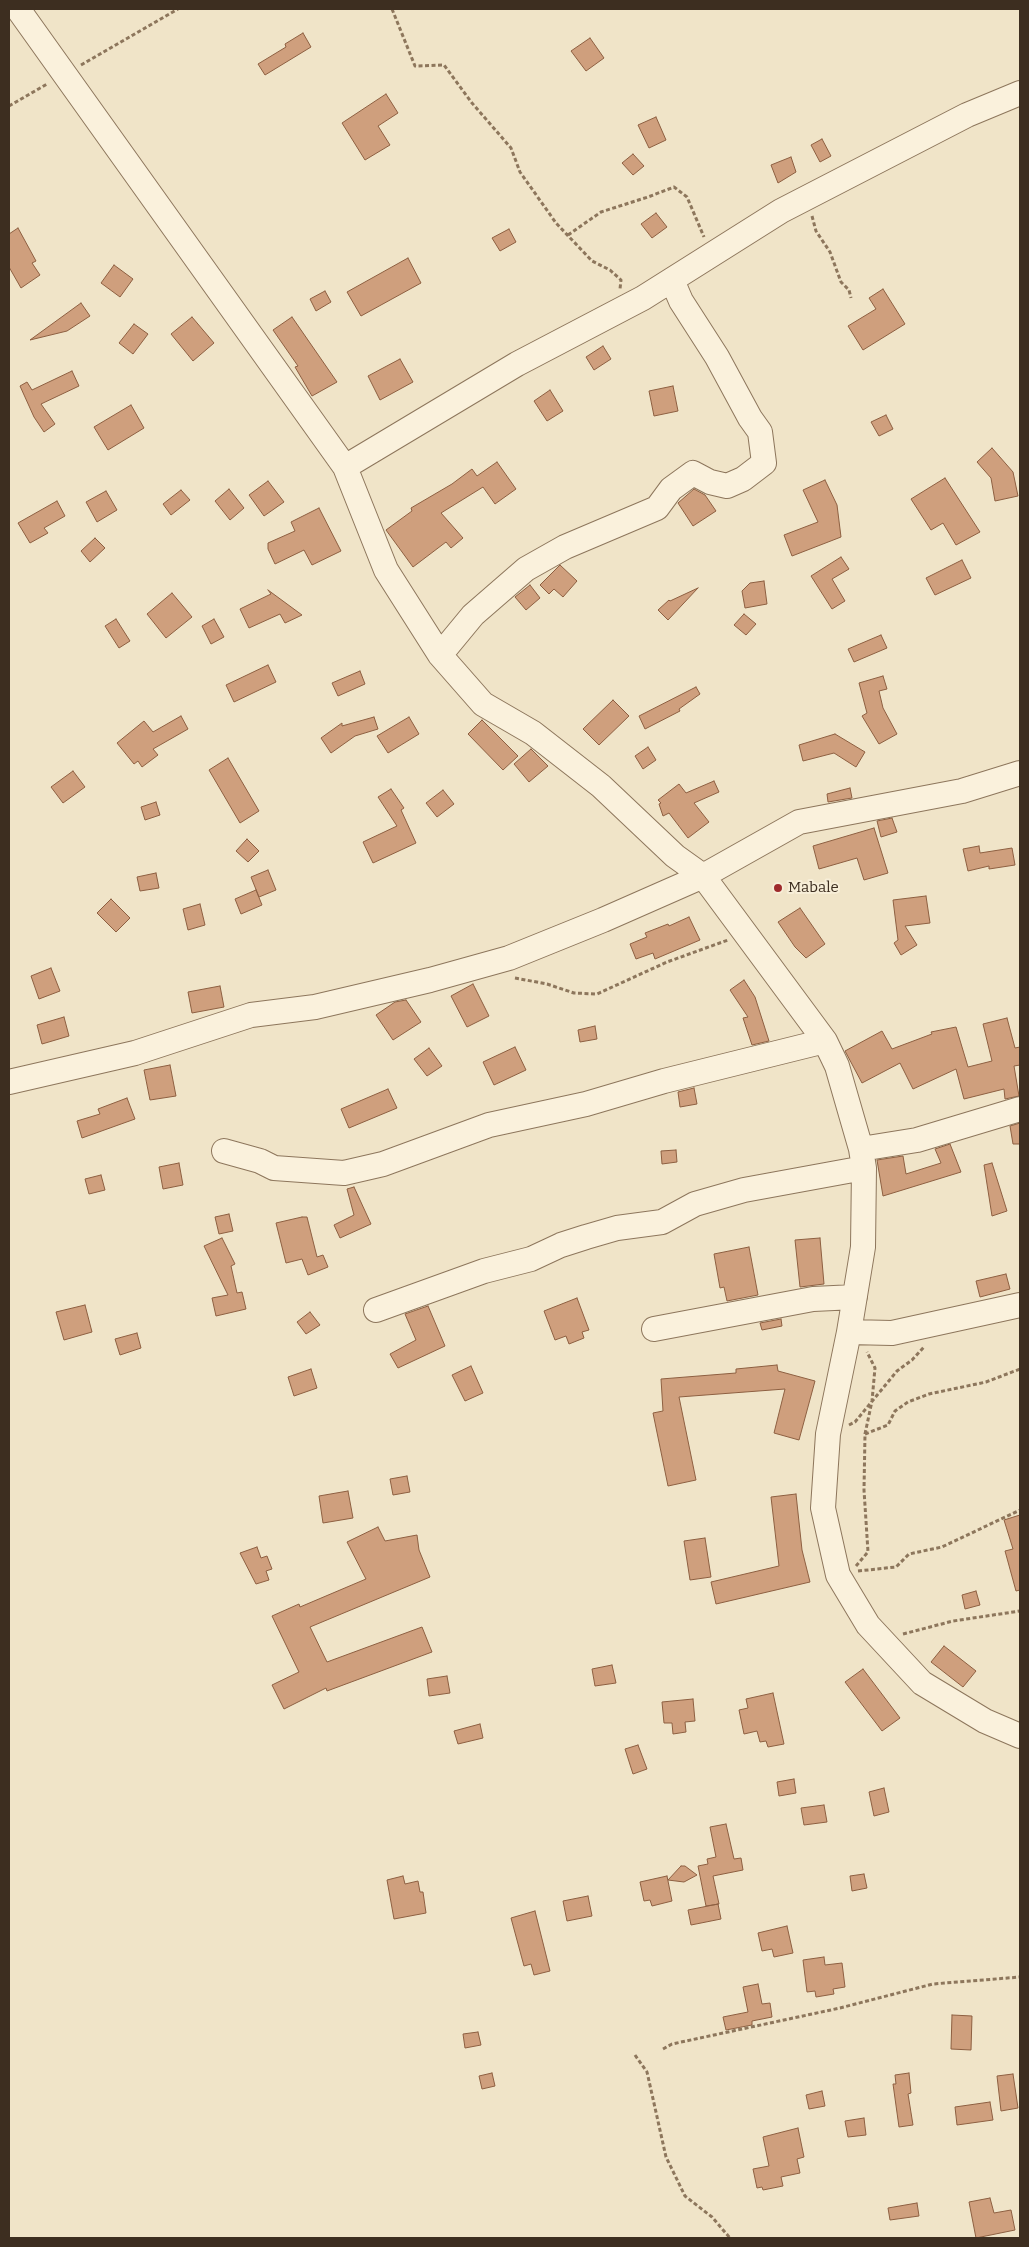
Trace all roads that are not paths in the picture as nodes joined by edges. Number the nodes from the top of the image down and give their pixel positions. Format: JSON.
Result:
{"nodes":[{"id":1,"x":18,"y":9,"type":"edge"},
{"id":2,"x":1020,"y":93,"type":"edge"},
{"id":3,"x":672,"y":280,"type":"junction"},
{"id":4,"x":345,"y":468,"type":"junction"},
{"id":5,"x":440,"y":655,"type":"junction"},
{"id":6,"x":1020,"y":773,"type":"edge"},
{"id":7,"x":703,"y":876,"type":"junction"},
{"id":8,"x":825,"y":1041,"type":"junction"},
{"id":9,"x":9,"y":1082,"type":"edge"},
{"id":10,"x":1020,"y":1110,"type":"edge"},
{"id":11,"x":224,"y":1151,"type":"dead end"},
{"id":12,"x":863,"y":1158,"type":"junction"},
{"id":13,"x":855,"y":1298,"type":"junction"},
{"id":14,"x":1020,"y":1305,"type":"edge"},
{"id":15,"x":376,"y":1310,"type":"dead end"},
{"id":16,"x":654,"y":1330,"type":"dead end"},
{"id":17,"x":849,"y":1332,"type":"junction"},
{"id":18,"x":1020,"y":1736,"type":"edge"}],
"edges":[{"from":1,"to":4,"type":"street"},
{"from":2,"to":3,"type":"street"},
{"from":3,"to":4,"type":"street"},
{"from":3,"to":5,"type":"street"},
{"from":4,"to":5,"type":"street"},
{"from":5,"to":7,"type":"street"},
{"from":6,"to":7,"type":"street"},
{"from":7,"to":8,"type":"street"},
{"from":7,"to":9,"type":"street"},
{"from":8,"to":11,"type":"street"},
{"from":8,"to":12,"type":"street"},
{"from":10,"to":12,"type":"street"},
{"from":12,"to":13,"type":"street"},
{"from":12,"to":15,"type":"street"},
{"from":13,"to":16,"type":"street"},
{"from":13,"to":17,"type":"street"},
{"from":14,"to":17,"type":"street"},
{"from":17,"to":18,"type":"street"}]}
